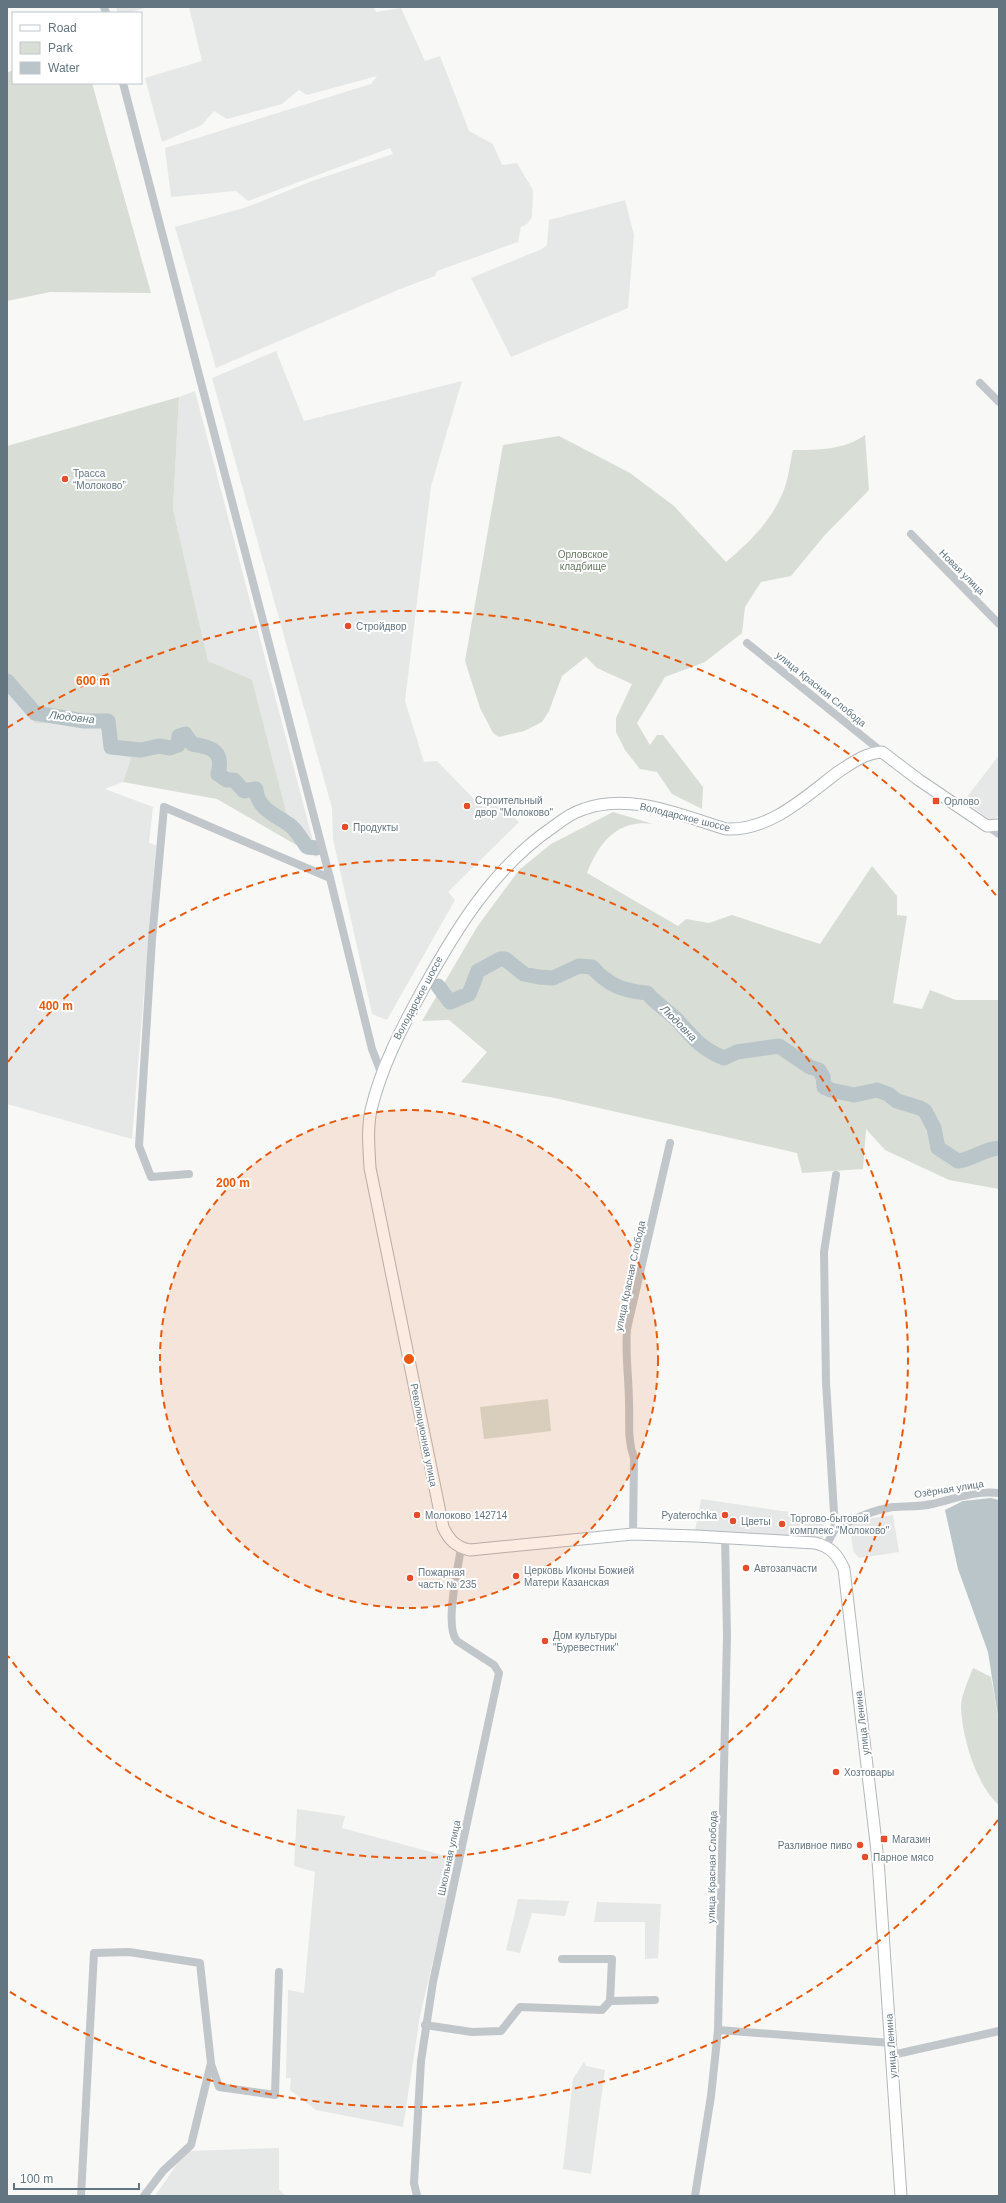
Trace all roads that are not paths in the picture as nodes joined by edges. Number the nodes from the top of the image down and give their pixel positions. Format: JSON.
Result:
{"nodes":[{"id":1,"x":123,"y":84,"type":"edge"},
{"id":2,"x":980,"y":383,"type":"dead end"},
{"id":3,"x":999,"y":402,"type":"edge"},
{"id":4,"x":910,"y":534,"type":"dead end"},
{"id":5,"x":999,"y":624,"type":"edge"},
{"id":6,"x":747,"y":643,"type":"dead end"},
{"id":7,"x":882,"y":752,"type":"junction"},
{"id":8,"x":999,"y":825,"type":"edge"},
{"id":9,"x":987,"y":826,"type":"junction"},
{"id":10,"x":999,"y":834,"type":"edge"},
{"id":11,"x":330,"y":878,"type":"junction"},
{"id":12,"x":382,"y":1075,"type":"junction"},
{"id":13,"x":670,"y":1143,"type":"dead end"},
{"id":14,"x":189,"y":1174,"type":"dead end"},
{"id":15,"x":836,"y":1175,"type":"dead end"},
{"id":16,"x":999,"y":1493,"type":"edge"},
{"id":17,"x":835,"y":1529,"type":"junction"},
{"id":18,"x":633,"y":1534,"type":"junction"},
{"id":19,"x":725,"y":1538,"type":"junction"},
{"id":20,"x":826,"y":1546,"type":"junction"},
{"id":21,"x":461,"y":1548,"type":"junction"},
{"id":22,"x":562,"y":1959,"type":"dead end"},
{"id":23,"x":279,"y":1972,"type":"dead end"},
{"id":24,"x":655,"y":2000,"type":"dead end"},
{"id":25,"x":610,"y":2001,"type":"junction"},
{"id":26,"x":425,"y":2026,"type":"junction"},
{"id":27,"x":718,"y":2030,"type":"junction"},
{"id":28,"x":999,"y":2030,"type":"edge"},
{"id":29,"x":891,"y":2043,"type":"junction"},
{"id":30,"x":892,"y":2055,"type":"junction"},
{"id":31,"x":211,"y":2063,"type":"junction"},
{"id":32,"x":81,"y":2196,"type":"edge"},
{"id":33,"x":144,"y":2196,"type":"edge"},
{"id":34,"x":417,"y":2196,"type":"edge"},
{"id":35,"x":695,"y":2196,"type":"edge"},
{"id":36,"x":901,"y":2196,"type":"edge"}],
"edges":[{"from":1,"to":11,"type":"street"},
{"from":2,"to":3,"type":"street"},
{"from":4,"to":5,"type":"street","name":"Новая улица"},
{"from":6,"to":7,"type":"street","name":"улица Красная Слобода"},
{"from":7,"to":9,"type":"main road"},
{"from":7,"to":12,"type":"main road","name":"Володарское шоссе"},
{"from":8,"to":9,"type":"main road"},
{"from":9,"to":10,"type":"street"},
{"from":11,"to":12,"type":"street"},
{"from":11,"to":14,"type":"street"},
{"from":12,"to":21,"type":"main road","name":"Революционная улица"},
{"from":13,"to":18,"type":"street","name":"улица Красная Слобода"},
{"from":15,"to":17,"type":"street"},
{"from":16,"to":17,"type":"street","name":"Озёрная улица"},
{"from":17,"to":20,"type":"street"},
{"from":18,"to":19,"type":"main road"},
{"from":18,"to":21,"type":"main road"},
{"from":19,"to":20,"type":"main road"},
{"from":19,"to":27,"type":"street","name":"улица Красная Слобода"},
{"from":20,"to":29,"type":"main road","name":"улица Ленина"},
{"from":21,"to":26,"type":"street","name":"Школьная улица"},
{"from":22,"to":25,"type":"street"},
{"from":23,"to":31,"type":"street"},
{"from":24,"to":25,"type":"street"},
{"from":25,"to":26,"type":"street"},
{"from":26,"to":34,"type":"street","name":"Школьная улица"},
{"from":27,"to":29,"type":"street"},
{"from":27,"to":35,"type":"street","name":"улица Красная Слобода"},
{"from":28,"to":30,"type":"street"},
{"from":29,"to":30,"type":"main road","name":"улица Ленина"},
{"from":30,"to":36,"type":"main road","name":"улица Ленина"},
{"from":31,"to":32,"type":"street"},
{"from":31,"to":33,"type":"street"}]}
